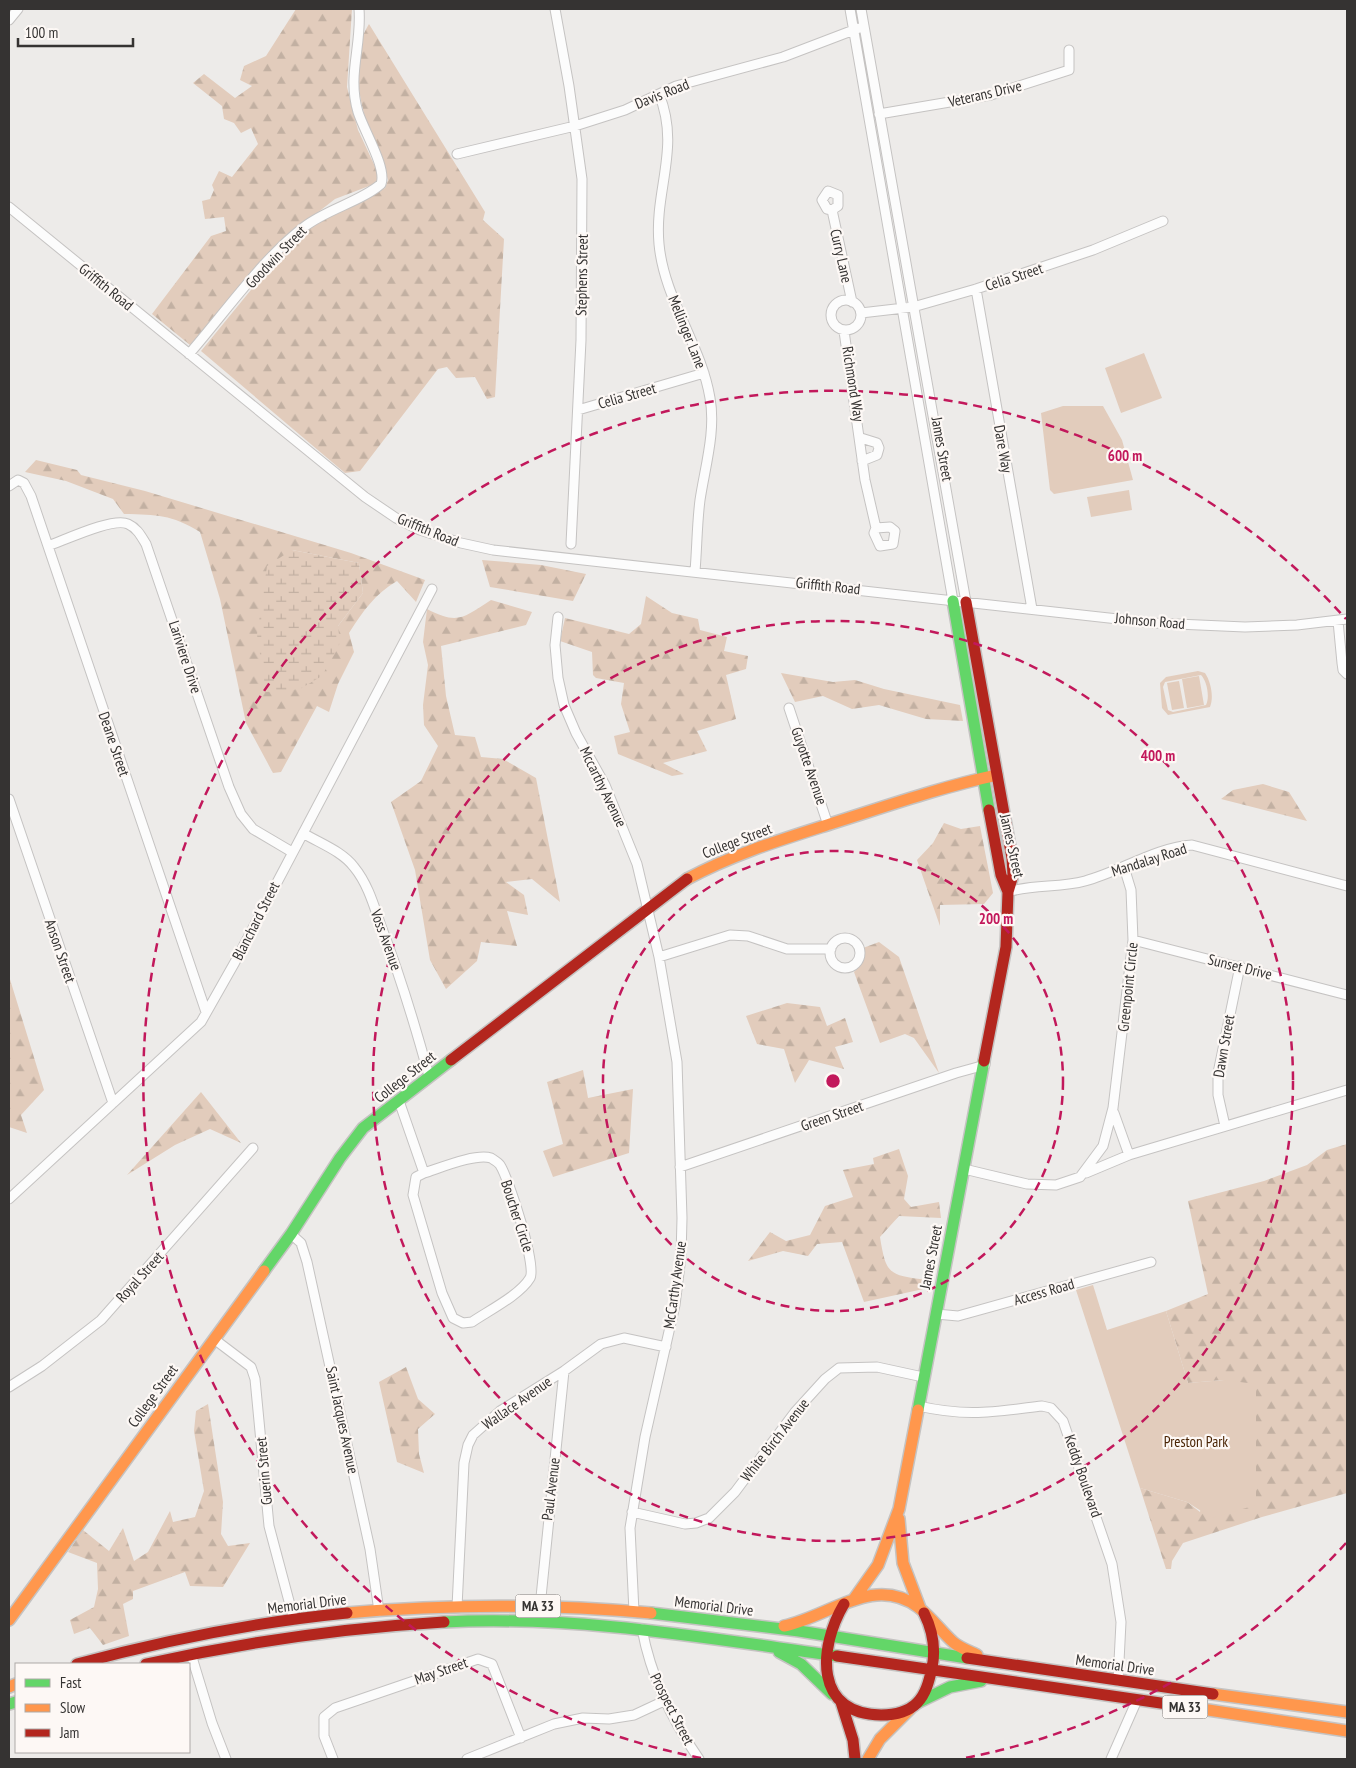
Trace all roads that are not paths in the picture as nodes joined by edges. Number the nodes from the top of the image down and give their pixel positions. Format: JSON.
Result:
{"nodes":[{"id":1,"x":18,"y":9,"type":"edge"},
{"id":2,"x":359,"y":9,"type":"edge"},
{"id":3,"x":555,"y":9,"type":"edge"},
{"id":4,"x":850,"y":9,"type":"edge"},
{"id":5,"x":861,"y":9,"type":"edge"},
{"id":6,"x":9,"y":20,"type":"edge"},
{"id":7,"x":864,"y":27,"type":"junction"},
{"id":8,"x":854,"y":29,"type":"junction"},
{"id":9,"x":1069,"y":50,"type":"dead end"},
{"id":10,"x":659,"y":94,"type":"junction"},
{"id":11,"x":879,"y":114,"type":"junction"},
{"id":12,"x":575,"y":126,"type":"junction"},
{"id":13,"x":457,"y":154,"type":"dead end"},
{"id":14,"x":9,"y":207,"type":"edge"},
{"id":15,"x":832,"y":210,"type":"dead end"},
{"id":16,"x":1163,"y":221,"type":"dead end"},
{"id":17,"x":976,"y":289,"type":"junction"},
{"id":18,"x":852,"y":302,"type":"junction"},
{"id":19,"x":913,"y":307,"type":"junction"},
{"id":20,"x":903,"y":309,"type":"junction"},
{"id":21,"x":860,"y":314,"type":"junction"},
{"id":22,"x":844,"y":330,"type":"junction"},
{"id":23,"x":189,"y":354,"type":"junction"},
{"id":24,"x":704,"y":373,"type":"junction"},
{"id":25,"x":578,"y":410,"type":"junction"},
{"id":26,"x":861,"y":438,"type":"junction"},
{"id":27,"x":862,"y":460,"type":"junction"},
{"id":28,"x":9,"y":486,"type":"edge"},
{"id":29,"x":876,"y":528,"type":"dead end"},
{"id":30,"x":571,"y":544,"type":"dead end"},
{"id":31,"x":48,"y":546,"type":"junction"},
{"id":32,"x":695,"y":572,"type":"junction"},
{"id":33,"x":432,"y":589,"type":"dead end"},
{"id":34,"x":953,"y":601,"type":"junction"},
{"id":35,"x":966,"y":602,"type":"junction"},
{"id":36,"x":1032,"y":609,"type":"junction"},
{"id":37,"x":558,"y":617,"type":"dead end"},
{"id":38,"x":1343,"y":620,"type":"edge"},
{"id":39,"x":1347,"y":674,"type":"edge"},
{"id":40,"x":789,"y":708,"type":"dead end"},
{"id":41,"x":997,"y":775,"type":"junction"},
{"id":42,"x":983,"y":778,"type":"junction"},
{"id":43,"x":9,"y":798,"type":"edge"},
{"id":44,"x":828,"y":825,"type":"junction"},
{"id":45,"x":303,"y":833,"type":"junction"},
{"id":46,"x":292,"y":852,"type":"junction"},
{"id":47,"x":1124,"y":867,"type":"junction"},
{"id":48,"x":1347,"y":886,"type":"edge"},
{"id":49,"x":1008,"y":892,"type":"junction"},
{"id":50,"x":648,"y":907,"type":"junction"},
{"id":51,"x":1133,"y":940,"type":"junction"},
{"id":52,"x":830,"y":949,"type":"dead end"},
{"id":53,"x":658,"y":957,"type":"junction"},
{"id":54,"x":1240,"y":966,"type":"junction"},
{"id":55,"x":1347,"y":995,"type":"edge"},
{"id":56,"x":206,"y":1012,"type":"junction"},
{"id":57,"x":985,"y":1065,"type":"junction"},
{"id":58,"x":429,"y":1076,"type":"junction"},
{"id":59,"x":1347,"y":1090,"type":"edge"},
{"id":60,"x":399,"y":1101,"type":"junction"},
{"id":61,"x":113,"y":1103,"type":"junction"},
{"id":62,"x":1113,"y":1108,"type":"junction"},
{"id":63,"x":1225,"y":1126,"type":"junction"},
{"id":64,"x":253,"y":1148,"type":"dead end"},
{"id":65,"x":1129,"y":1155,"type":"junction"},
{"id":66,"x":680,"y":1167,"type":"junction"},
{"id":67,"x":964,"y":1169,"type":"junction"},
{"id":68,"x":424,"y":1173,"type":"junction"},
{"id":69,"x":1080,"y":1177,"type":"junction"},
{"id":70,"x":9,"y":1199,"type":"edge"},
{"id":71,"x":291,"y":1234,"type":"junction"},
{"id":72,"x":1151,"y":1262,"type":"dead end"},
{"id":73,"x":936,"y":1314,"type":"junction"},
{"id":74,"x":214,"y":1339,"type":"junction"},
{"id":75,"x":666,"y":1347,"type":"junction"},
{"id":76,"x":564,"y":1371,"type":"junction"},
{"id":77,"x":924,"y":1377,"type":"junction"},
{"id":78,"x":9,"y":1387,"type":"edge"},
{"id":79,"x":918,"y":1406,"type":"junction"},
{"id":80,"x":898,"y":1509,"type":"junction"},
{"id":81,"x":632,"y":1512,"type":"junction"},
{"id":82,"x":849,"y":1602,"type":"junction"},
{"id":83,"x":540,"y":1606,"type":"junction"},
{"id":84,"x":457,"y":1607,"type":"junction"},
{"id":85,"x":380,"y":1611,"type":"junction"},
{"id":86,"x":922,"y":1611,"type":"junction"},
{"id":87,"x":634,"y":1612,"type":"junction"},
{"id":88,"x":9,"y":1620,"type":"edge"},
{"id":89,"x":294,"y":1620,"type":"junction"},
{"id":90,"x":761,"y":1626,"type":"junction"},
{"id":91,"x":642,"y":1629,"type":"junction"},
{"id":92,"x":828,"y":1636,"type":"junction"},
{"id":93,"x":757,"y":1644,"type":"junction"},
{"id":94,"x":935,"y":1652,"type":"junction"},
{"id":95,"x":191,"y":1654,"type":"junction"},
{"id":96,"x":826,"y":1655,"type":"junction"},
{"id":97,"x":991,"y":1661,"type":"junction"},
{"id":98,"x":80,"y":1663,"type":"edge"},
{"id":99,"x":150,"y":1663,"type":"edge"},
{"id":100,"x":932,"y":1668,"type":"junction"},
{"id":101,"x":999,"y":1679,"type":"junction"},
{"id":102,"x":1118,"y":1681,"type":"junction"},
{"id":103,"x":839,"y":1700,"type":"junction"},
{"id":104,"x":1137,"y":1700,"type":"junction"},
{"id":105,"x":664,"y":1701,"type":"junction"},
{"id":106,"x":913,"y":1706,"type":"junction"},
{"id":107,"x":1334,"y":1710,"type":"junction"},
{"id":108,"x":1347,"y":1712,"type":"edge"},
{"id":109,"x":1334,"y":1729,"type":"junction"},
{"id":110,"x":1347,"y":1731,"type":"edge"},
{"id":111,"x":521,"y":1738,"type":"junction"},
{"id":112,"x":226,"y":1759,"type":"edge"},
{"id":113,"x":333,"y":1759,"type":"edge"},
{"id":114,"x":467,"y":1759,"type":"edge"},
{"id":115,"x":699,"y":1759,"type":"edge"},
{"id":116,"x":855,"y":1759,"type":"edge"},
{"id":117,"x":868,"y":1759,"type":"edge"},
{"id":118,"x":1111,"y":1759,"type":"edge"}],
"edges":[{"from":1,"to":6,"type":"street"},
{"from":2,"to":23,"type":"street","name":"Goodwin Street"},
{"from":3,"to":12,"type":"street","name":"Stephens Street"},
{"from":4,"to":8,"type":"street","name":"James Street"},
{"from":5,"to":7,"type":"street","name":"James Street"},
{"from":7,"to":8,"type":"street","name":"Davis Road"},
{"from":7,"to":11,"type":"street","name":"James Street"},
{"from":8,"to":10,"type":"street","name":"Davis Road"},
{"from":8,"to":20,"type":"street","name":"James Street"},
{"from":9,"to":11,"type":"street","name":"Veterans Drive"},
{"from":10,"to":12,"type":"street","name":"Davis Road"},
{"from":10,"to":24,"type":"street","name":"Mellinger Lane"},
{"from":11,"to":19,"type":"street","name":"James Street"},
{"from":12,"to":13,"type":"street","name":"Davis Road"},
{"from":12,"to":25,"type":"street","name":"Stephens Street"},
{"from":14,"to":23,"type":"street","name":"Griffith Road"},
{"from":15,"to":18,"type":"street","name":"Curry Lane"},
{"from":16,"to":17,"type":"street","name":"Celia Street"},
{"from":17,"to":19,"type":"street","name":"Celia Street"},
{"from":17,"to":36,"type":"street","name":"Dare Way"},
{"from":18,"to":21,"type":"street"},
{"from":18,"to":22,"type":"street"},
{"from":19,"to":20,"type":"street","name":"Celia Street"},
{"from":19,"to":35,"type":"street","name":"James Street"},
{"from":20,"to":21,"type":"street","name":"Celia Street"},
{"from":20,"to":34,"type":"street","name":"James Street"},
{"from":21,"to":22,"type":"street"},
{"from":22,"to":26,"type":"street","name":"Richmond Way"},
{"from":23,"to":32,"type":"street","name":"Griffith Road"},
{"from":24,"to":25,"type":"street","name":"Celia Street"},
{"from":24,"to":32,"type":"street","name":"Mellinger Lane"},
{"from":25,"to":30,"type":"street","name":"Stephens Street"},
{"from":26,"to":27,"type":"street","name":"Richmond Way"},
{"from":26,"to":27,"type":"street","name":"Richmond Way"},
{"from":27,"to":29,"type":"street","name":"Richmond Way"},
{"from":28,"to":31,"type":"street","name":"Deane Street"},
{"from":31,"to":46,"type":"street","name":"Lariviere Drive"},
{"from":31,"to":56,"type":"street","name":"Deane Street"},
{"from":32,"to":34,"type":"street","name":"Griffith Road"},
{"from":33,"to":45,"type":"street","name":"Blanchard Street"},
{"from":34,"to":35,"type":"street","name":"Johnson Road"},
{"from":34,"to":42,"type":"main road","name":"James Street"},
{"from":35,"to":36,"type":"street","name":"Johnson Road"},
{"from":35,"to":41,"type":"main road","name":"James Street"},
{"from":36,"to":38,"type":"street","name":"Johnson Road"},
{"from":37,"to":50,"type":"street","name":"Mccarthy Avenue"},
{"from":38,"to":39,"type":"street"},
{"from":40,"to":44,"type":"street","name":"Guyotte Avenue"},
{"from":41,"to":42,"type":"main road","name":"College Street"},
{"from":41,"to":49,"type":"main road","name":"James Street"},
{"from":42,"to":44,"type":"main road","name":"College Street"},
{"from":42,"to":49,"type":"main road","name":"James Street"},
{"from":43,"to":61,"type":"street","name":"Anson Street"},
{"from":44,"to":50,"type":"main road","name":"College Street"},
{"from":45,"to":46,"type":"street","name":"Blanchard Street"},
{"from":45,"to":58,"type":"street","name":"Voss Avenue"},
{"from":46,"to":56,"type":"street","name":"Blanchard Street"},
{"from":47,"to":48,"type":"street","name":"Mandalay Road"},
{"from":47,"to":49,"type":"street","name":"Mandalay Road"},
{"from":47,"to":51,"type":"street","name":"Greenpoint Circle"},
{"from":49,"to":57,"type":"main road","name":"James Street"},
{"from":50,"to":53,"type":"street","name":"Mccarthy Avenue"},
{"from":50,"to":58,"type":"main road","name":"College Street"},
{"from":51,"to":54,"type":"street","name":"Sunset Drive"},
{"from":51,"to":62,"type":"street","name":"Greenpoint Circle"},
{"from":52,"to":53,"type":"street"},
{"from":53,"to":66,"type":"street","name":"McCarthy Avenue"},
{"from":54,"to":55,"type":"street","name":"Sunset Drive"},
{"from":54,"to":63,"type":"street","name":"Dawn Street"},
{"from":56,"to":61,"type":"street","name":"Blanchard Street"},
{"from":57,"to":66,"type":"street","name":"Green Street"},
{"from":57,"to":67,"type":"main road","name":"James Street"},
{"from":58,"to":60,"type":"main road","name":"College Street"},
{"from":59,"to":63,"type":"street"},
{"from":60,"to":68,"type":"street"},
{"from":60,"to":71,"type":"main road","name":"College Street"},
{"from":61,"to":70,"type":"street","name":"Blanchard Street"},
{"from":62,"to":65,"type":"street","name":"Greenpoint Circle"},
{"from":62,"to":69,"type":"street","name":"Greenpoint Circle"},
{"from":63,"to":65,"type":"street"},
{"from":64,"to":78,"type":"street","name":"Royal Street"},
{"from":65,"to":69,"type":"street"},
{"from":66,"to":75,"type":"street","name":"McCarthy Avenue"},
{"from":67,"to":69,"type":"street"},
{"from":67,"to":73,"type":"main road","name":"James Street"},
{"from":68,"to":68,"type":"street","name":"Boucher Circle"},
{"from":71,"to":74,"type":"main road","name":"College Street"},
{"from":71,"to":85,"type":"street","name":"Saint Jacques Avenue"},
{"from":72,"to":73,"type":"street","name":"Access Road"},
{"from":73,"to":77,"type":"main road","name":"James Street"},
{"from":74,"to":88,"type":"main road","name":"College Street"},
{"from":74,"to":89,"type":"street","name":"Guerin Street"},
{"from":75,"to":76,"type":"street","name":"Wallace Avenue"},
{"from":75,"to":81,"type":"street","name":"McCarthy Avenue"},
{"from":76,"to":83,"type":"street","name":"Paul Avenue"},
{"from":76,"to":84,"type":"street","name":"Wallace Avenue"},
{"from":77,"to":79,"type":"main road","name":"James Street"},
{"from":77,"to":81,"type":"street","name":"White Birch Avenue"},
{"from":79,"to":80,"type":"main road","name":"James Street"},
{"from":79,"to":102,"type":"street","name":"Keddy Boulevard"},
{"from":80,"to":82,"type":"main road","name":"James Street"},
{"from":80,"to":86,"type":"main road","name":"James Street"},
{"from":81,"to":87,"type":"street","name":"McCarthy Avenue"},
{"from":82,"to":86,"type":"main road"},
{"from":82,"to":90,"type":"main road"},
{"from":82,"to":92,"type":"main road","name":"James Street"},
{"from":83,"to":84,"type":"main road","name":"Memorial Drive","number":"MA 33"},
{"from":83,"to":87,"type":"main road","name":"Memorial Drive","number":"MA 33"},
{"from":84,"to":85,"type":"main road","name":"Memorial Drive","number":"MA 33"},
{"from":85,"to":89,"type":"main road","name":"Memorial Drive","number":"MA 33"},
{"from":86,"to":94,"type":"main road","name":"James Street"},
{"from":86,"to":97,"type":"main road"},
{"from":87,"to":90,"type":"main road","name":"Memorial Drive","number":"MA 33"},
{"from":89,"to":98,"type":"main road","name":"Memorial Drive","number":"MA 33"},
{"from":90,"to":92,"type":"main road","name":"Memorial Drive","number":"MA 33"},
{"from":91,"to":93,"type":"main road","name":"Memorial Drive","number":"MA 33"},
{"from":91,"to":95,"type":"main road","name":"Memorial Drive","number":"MA 33"},
{"from":91,"to":105,"type":"street","name":"Prospect Street"},
{"from":92,"to":94,"type":"main road","name":"Memorial Drive","number":"MA 33"},
{"from":92,"to":96,"type":"main road","name":"James Street"},
{"from":93,"to":96,"type":"main road","name":"Memorial Drive","number":"MA 33"},
{"from":93,"to":103,"type":"main road"},
{"from":94,"to":97,"type":"main road","name":"Memorial Drive","number":"MA 33"},
{"from":94,"to":100,"type":"main road","name":"James Street"},
{"from":95,"to":99,"type":"main road","name":"Memorial Drive","number":"MA 33"},
{"from":95,"to":112,"type":"street"},
{"from":96,"to":100,"type":"main road","name":"Memorial Drive","number":"MA 33"},
{"from":96,"to":103,"type":"main road","name":"James Street"},
{"from":97,"to":102,"type":"main road","name":"Memorial Drive","number":"MA 33"},
{"from":100,"to":101,"type":"main road","name":"Memorial Drive","number":"MA 33"},
{"from":100,"to":106,"type":"main road","name":"James Street"},
{"from":101,"to":104,"type":"main road","name":"Memorial Drive","number":"MA 33"},
{"from":101,"to":106,"type":"main road"},
{"from":102,"to":107,"type":"main road","name":"Memorial Drive","number":"MA 33"},
{"from":103,"to":106,"type":"main road"},
{"from":103,"to":116,"type":"main road"},
{"from":104,"to":109,"type":"main road","name":"Memorial Drive","number":"MA 33"},
{"from":104,"to":118,"type":"street"},
{"from":105,"to":111,"type":"street"},
{"from":105,"to":115,"type":"street","name":"Prospect Street"},
{"from":106,"to":117,"type":"main road"},
{"from":107,"to":108,"type":"main road","name":"Memorial Drive","number":"MA 33"},
{"from":107,"to":109,"type":"main road"},
{"from":109,"to":110,"type":"main road","name":"Memorial Drive","number":"MA 33"},
{"from":111,"to":113,"type":"street","name":"May Street"},
{"from":111,"to":114,"type":"street"}]}
